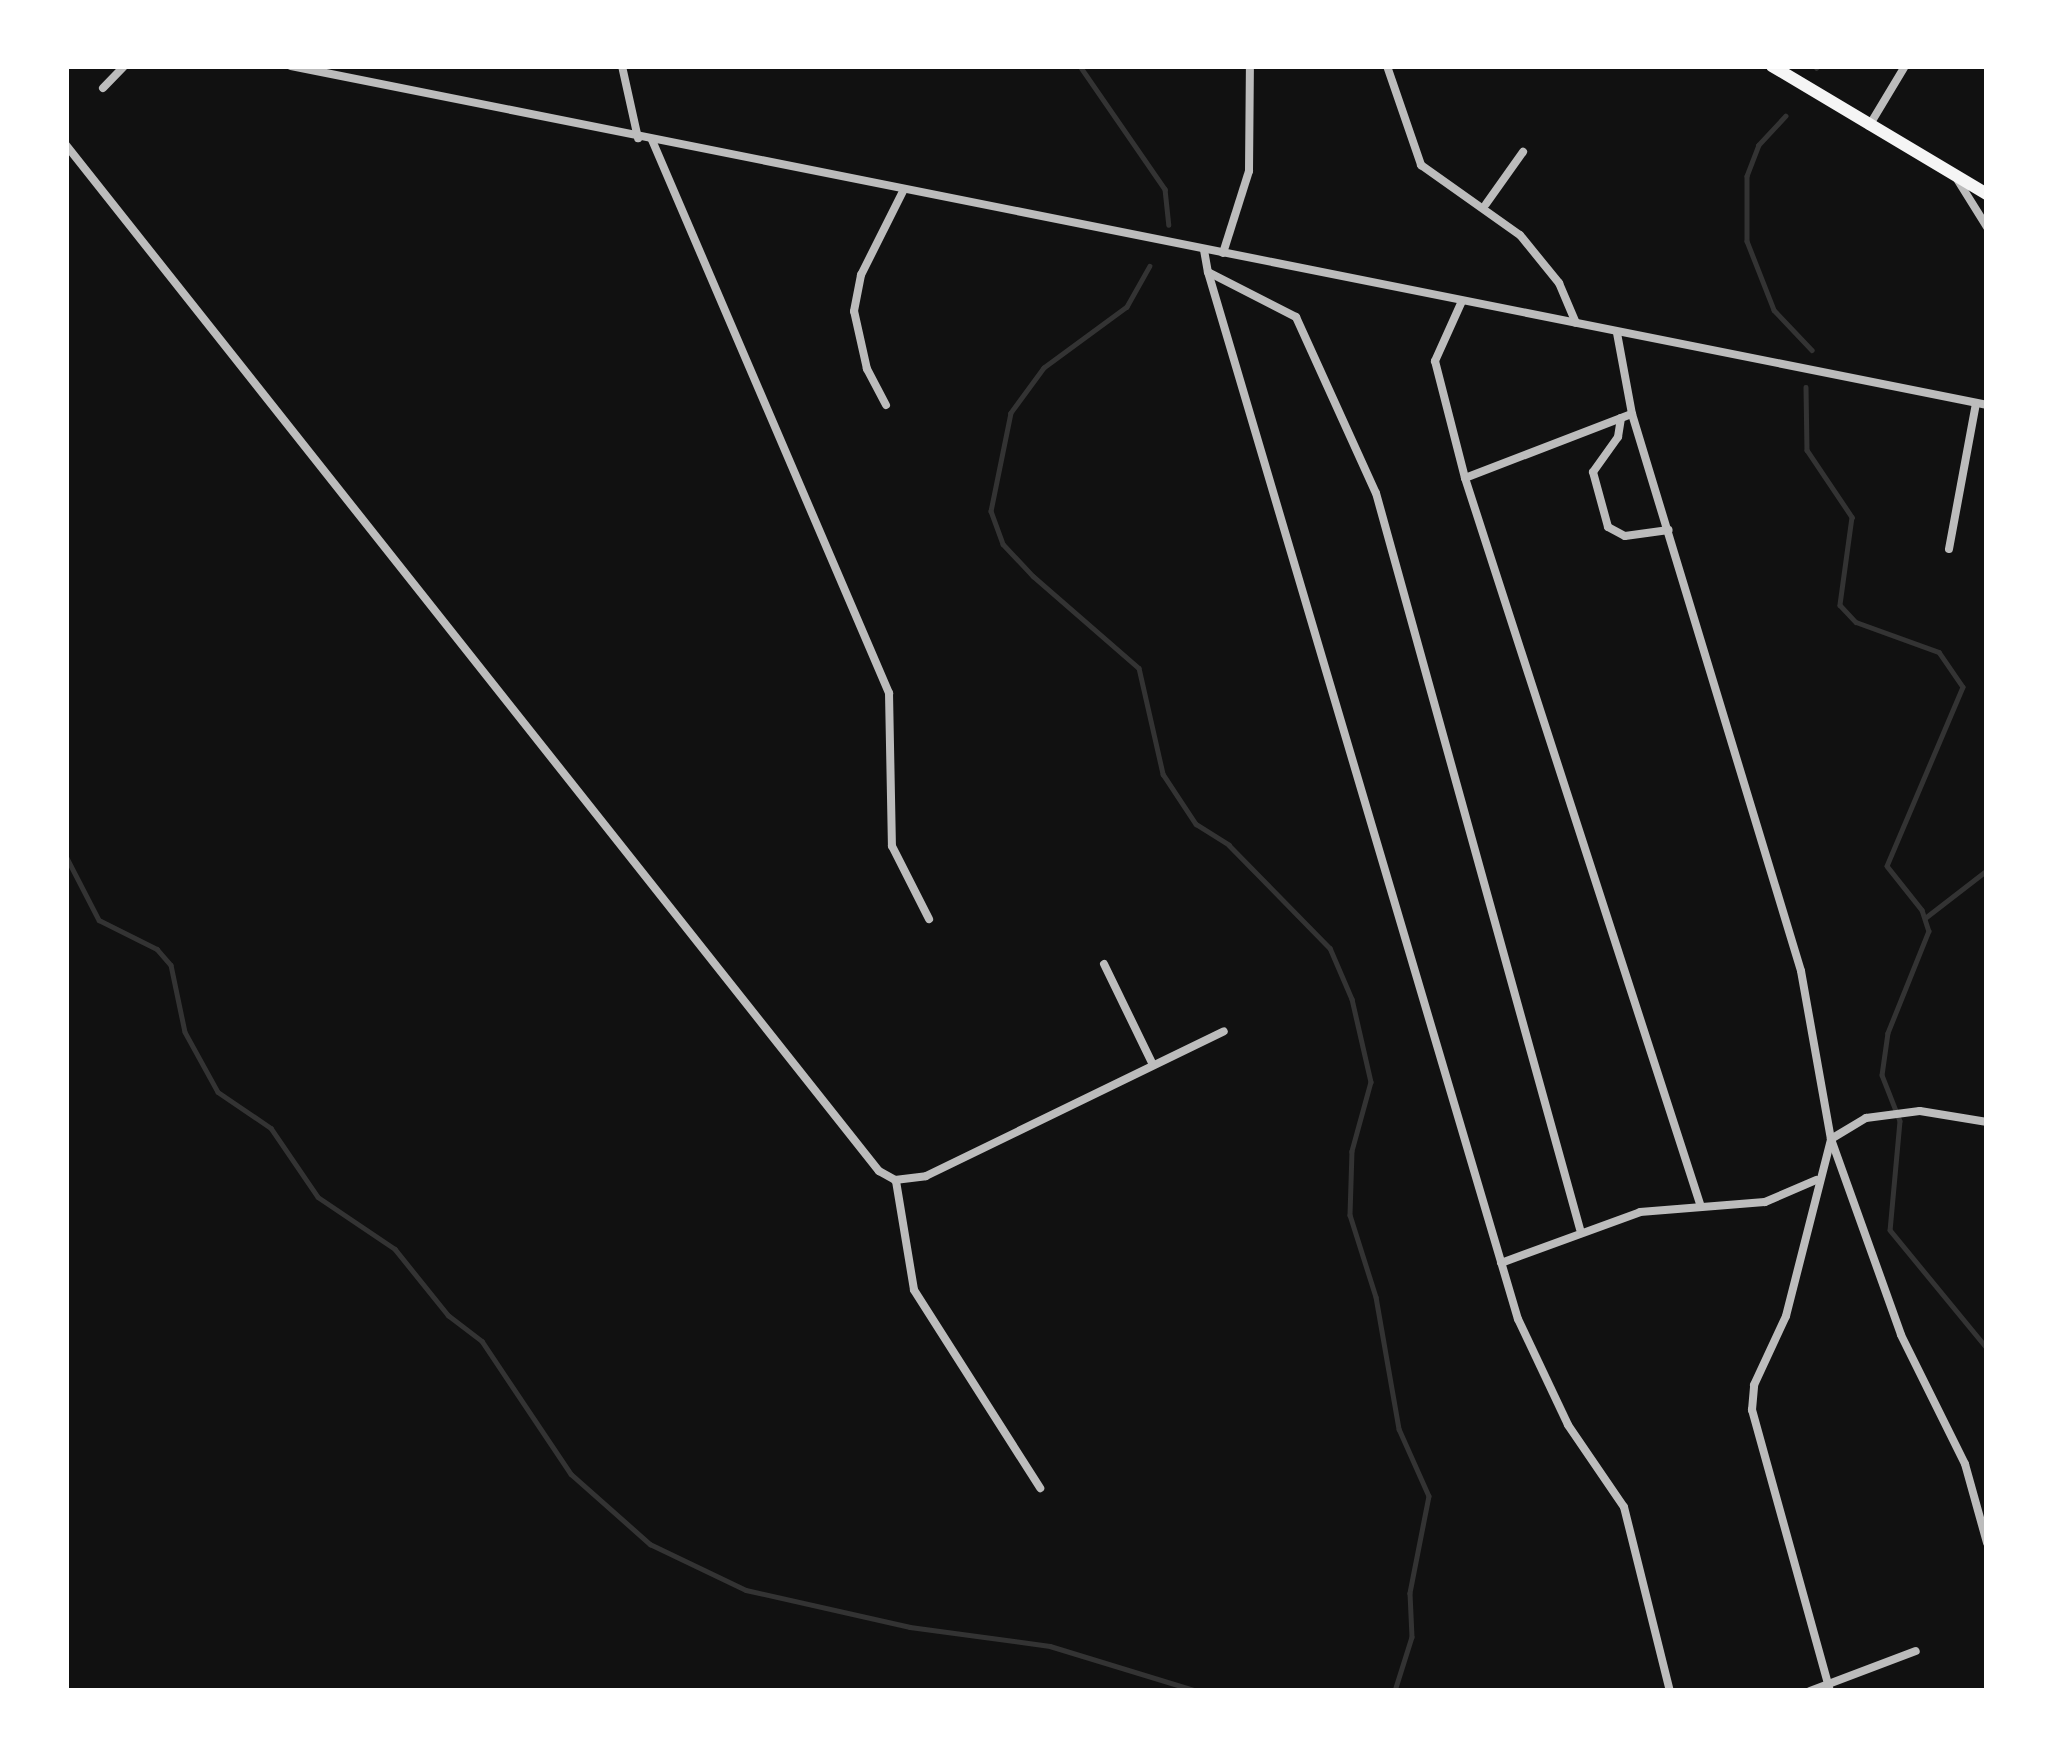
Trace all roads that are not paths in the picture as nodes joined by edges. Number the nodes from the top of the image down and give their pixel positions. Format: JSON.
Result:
{"nodes":[{"id":1,"x":124,"y":66,"type":"edge"},
{"id":2,"x":291,"y":66,"type":"edge"},
{"id":3,"x":622,"y":66,"type":"edge"},
{"id":4,"x":1250,"y":66,"type":"edge"},
{"id":5,"x":1387,"y":66,"type":"edge"},
{"id":6,"x":1772,"y":66,"type":"edge"},
{"id":7,"x":1905,"y":66,"type":"edge"},
{"id":8,"x":103,"y":88,"type":"dead end"},
{"id":9,"x":1868,"y":127,"type":"junction"},
{"id":10,"x":638,"y":138,"type":"junction"},
{"id":11,"x":652,"y":140,"type":"junction"},
{"id":12,"x":66,"y":145,"type":"edge"},
{"id":13,"x":1523,"y":152,"type":"dead end"},
{"id":14,"x":1957,"y":179,"type":"junction"},
{"id":15,"x":903,"y":191,"type":"junction"},
{"id":16,"x":1987,"y":194,"type":"edge"},
{"id":17,"x":1486,"y":204,"type":"junction"},
{"id":18,"x":1987,"y":227,"type":"edge"},
{"id":19,"x":1204,"y":250,"type":"junction"},
{"id":20,"x":1223,"y":253,"type":"junction"},
{"id":21,"x":1208,"y":272,"type":"junction"},
{"id":22,"x":1462,"y":301,"type":"junction"},
{"id":23,"x":1576,"y":322,"type":"junction"},
{"id":24,"x":1617,"y":333,"type":"junction"},
{"id":25,"x":1982,"y":404,"type":"edge"},
{"id":26,"x":886,"y":405,"type":"dead end"},
{"id":27,"x":1632,"y":414,"type":"junction"},
{"id":28,"x":1621,"y":418,"type":"junction"},
{"id":29,"x":1465,"y":478,"type":"junction"},
{"id":30,"x":1669,"y":530,"type":"junction"},
{"id":31,"x":1948,"y":549,"type":"dead end"},
{"id":32,"x":928,"y":919,"type":"dead end"},
{"id":33,"x":1104,"y":964,"type":"dead end"},
{"id":34,"x":1224,"y":1031,"type":"dead end"},
{"id":35,"x":1154,"y":1065,"type":"junction"},
{"id":36,"x":1987,"y":1122,"type":"edge"},
{"id":37,"x":1831,"y":1139,"type":"junction"},
{"id":38,"x":1817,"y":1179,"type":"junction"},
{"id":39,"x":895,"y":1180,"type":"junction"},
{"id":40,"x":1701,"y":1207,"type":"junction"},
{"id":41,"x":1580,"y":1229,"type":"junction"},
{"id":42,"x":1502,"y":1263,"type":"junction"},
{"id":43,"x":1040,"y":1488,"type":"dead end"},
{"id":44,"x":1987,"y":1543,"type":"edge"},
{"id":45,"x":1916,"y":1651,"type":"dead end"},
{"id":46,"x":1829,"y":1688,"type":"edge"},
{"id":47,"x":1670,"y":1691,"type":"edge"},
{"id":48,"x":1810,"y":1691,"type":"edge"}],
"edges":[{"from":1,"to":8,"type":"street"},
{"from":2,"to":10,"type":"street"},
{"from":3,"to":10,"type":"street"},
{"from":4,"to":20,"type":"street"},
{"from":5,"to":17,"type":"street"},
{"from":6,"to":9,"type":"highway"},
{"from":7,"to":9,"type":"street"},
{"from":9,"to":14,"type":"highway"},
{"from":10,"to":11,"type":"street"},
{"from":11,"to":15,"type":"street"},
{"from":11,"to":32,"type":"street"},
{"from":12,"to":39,"type":"street"},
{"from":13,"to":17,"type":"street"},
{"from":14,"to":16,"type":"highway"},
{"from":14,"to":18,"type":"street"},
{"from":15,"to":19,"type":"street"},
{"from":15,"to":26,"type":"street"},
{"from":17,"to":23,"type":"street"},
{"from":19,"to":20,"type":"street"},
{"from":19,"to":21,"type":"street"},
{"from":20,"to":22,"type":"street"},
{"from":21,"to":41,"type":"street"},
{"from":21,"to":42,"type":"street"},
{"from":22,"to":23,"type":"street"},
{"from":22,"to":29,"type":"street"},
{"from":23,"to":24,"type":"street"},
{"from":24,"to":25,"type":"street"},
{"from":24,"to":27,"type":"street"},
{"from":25,"to":31,"type":"street"},
{"from":27,"to":28,"type":"street"},
{"from":27,"to":30,"type":"street"},
{"from":28,"to":29,"type":"street"},
{"from":28,"to":30,"type":"street"},
{"from":29,"to":40,"type":"street"},
{"from":30,"to":37,"type":"street"},
{"from":33,"to":35,"type":"street"},
{"from":34,"to":35,"type":"street"},
{"from":35,"to":39,"type":"street"},
{"from":36,"to":37,"type":"street"},
{"from":37,"to":38,"type":"street"},
{"from":37,"to":44,"type":"street"},
{"from":38,"to":40,"type":"street"},
{"from":38,"to":46,"type":"street"},
{"from":39,"to":43,"type":"street"},
{"from":40,"to":41,"type":"street"},
{"from":41,"to":42,"type":"street"},
{"from":42,"to":47,"type":"street"},
{"from":45,"to":46,"type":"street"},
{"from":46,"to":48,"type":"street"}]}
